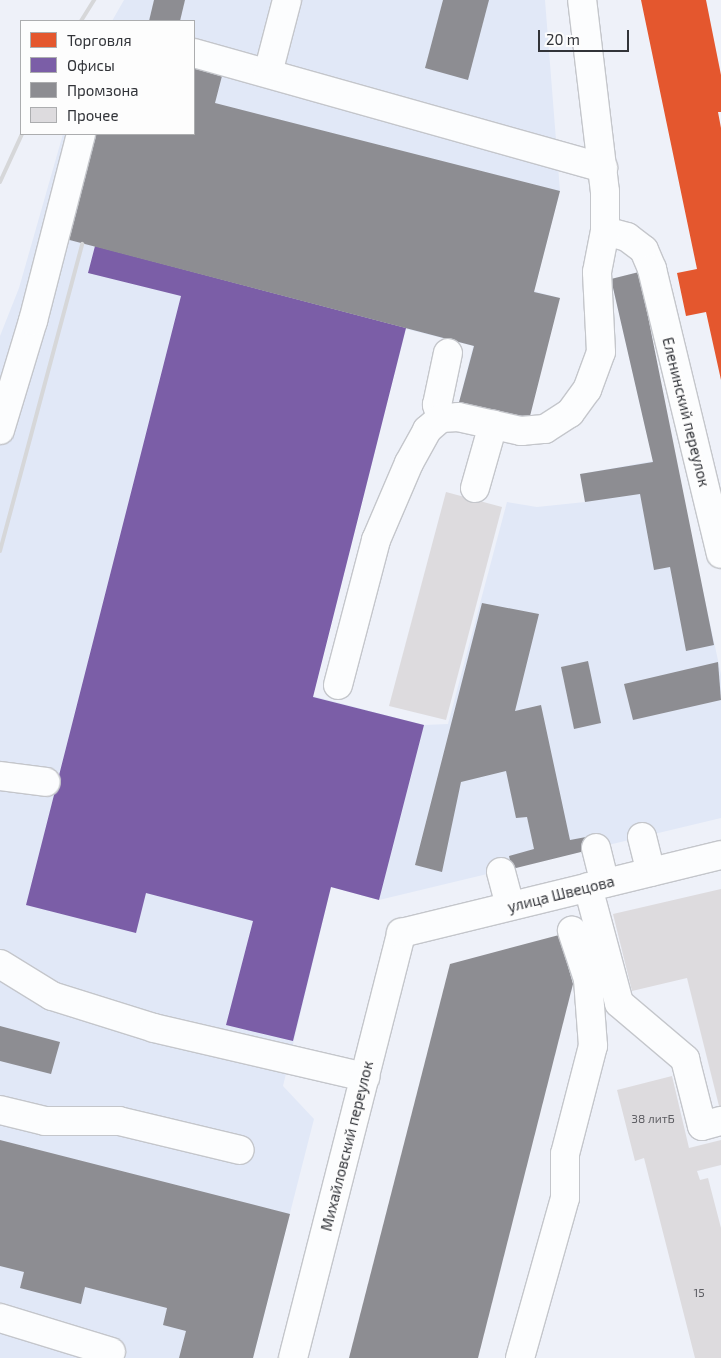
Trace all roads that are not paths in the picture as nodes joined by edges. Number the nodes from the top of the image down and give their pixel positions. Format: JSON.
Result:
{"nodes":[{"id":1,"x":287,"y":0,"type":"edge"},
{"id":2,"x":582,"y":0,"type":"edge"},
{"id":3,"x":195,"y":53,"type":"edge"},
{"id":4,"x":268,"y":72,"type":"junction"},
{"id":5,"x":81,"y":135,"type":"edge"},
{"id":6,"x":604,"y":168,"type":"junction"},
{"id":7,"x":605,"y":231,"type":"junction"},
{"id":8,"x":448,"y":353,"type":"dead end"},
{"id":9,"x":440,"y":418,"type":"junction"},
{"id":10,"x":493,"y":425,"type":"junction"},
{"id":11,"x":0,"y":430,"type":"edge"},
{"id":12,"x":475,"y":488,"type":"dead end"},
{"id":13,"x":721,"y":554,"type":"edge"},
{"id":14,"x":338,"y":685,"type":"dead end"},
{"id":15,"x":0,"y":776,"type":"edge"},
{"id":16,"x":46,"y":782,"type":"dead end"},
{"id":17,"x":642,"y":837,"type":"dead end"},
{"id":18,"x":596,"y":848,"type":"dead end"},
{"id":19,"x":721,"y":854,"type":"edge"},
{"id":20,"x":501,"y":872,"type":"dead end"},
{"id":21,"x":651,"y":872,"type":"junction"},
{"id":22,"x":596,"y":885,"type":"junction"},
{"id":23,"x":510,"y":906,"type":"junction"},
{"id":24,"x":572,"y":931,"type":"dead end"},
{"id":25,"x":401,"y":933,"type":"joint"},
{"id":26,"x":0,"y":964,"type":"edge"},
{"id":27,"x":365,"y":1077,"type":"junction"},
{"id":28,"x":0,"y":1110,"type":"edge"},
{"id":29,"x":721,"y":1121,"type":"edge"},
{"id":30,"x":240,"y":1150,"type":"dead end"},
{"id":31,"x":0,"y":1318,"type":"edge"},
{"id":32,"x":111,"y":1352,"type":"dead end"},
{"id":33,"x":293,"y":1358,"type":"edge"},
{"id":34,"x":520,"y":1358,"type":"edge"}],
"edges":[{"from":1,"to":4,"type":"street"},
{"from":2,"to":6,"type":"street"},
{"from":3,"to":4,"type":"street"},
{"from":4,"to":6,"type":"street"},
{"from":5,"to":11,"type":"street"},
{"from":6,"to":7,"type":"street"},
{"from":7,"to":10,"type":"street"},
{"from":7,"to":13,"type":"street","name":"Еленинский переулок"},
{"from":8,"to":9,"type":"street"},
{"from":9,"to":10,"type":"street"},
{"from":9,"to":14,"type":"street"},
{"from":10,"to":12,"type":"street"},
{"from":15,"to":16,"type":"street"},
{"from":17,"to":21,"type":"street"},
{"from":18,"to":22,"type":"street"},
{"from":19,"to":21,"type":"street","name":"улица Швецова"},
{"from":20,"to":23,"type":"street"},
{"from":21,"to":22,"type":"street","name":"улица Швецова"},
{"from":22,"to":23,"type":"street","name":"улица Швецова"},
{"from":22,"to":29,"type":"street"},
{"from":23,"to":25,"type":"street","name":"улица Швецова"},
{"from":24,"to":34,"type":"street"},
{"from":25,"to":27,"type":"street","name":"Михайловский переулок"},
{"from":26,"to":27,"type":"street"},
{"from":27,"to":33,"type":"street","name":"Михайловский переулок"},
{"from":28,"to":30,"type":"street"},
{"from":31,"to":32,"type":"street"}]}
